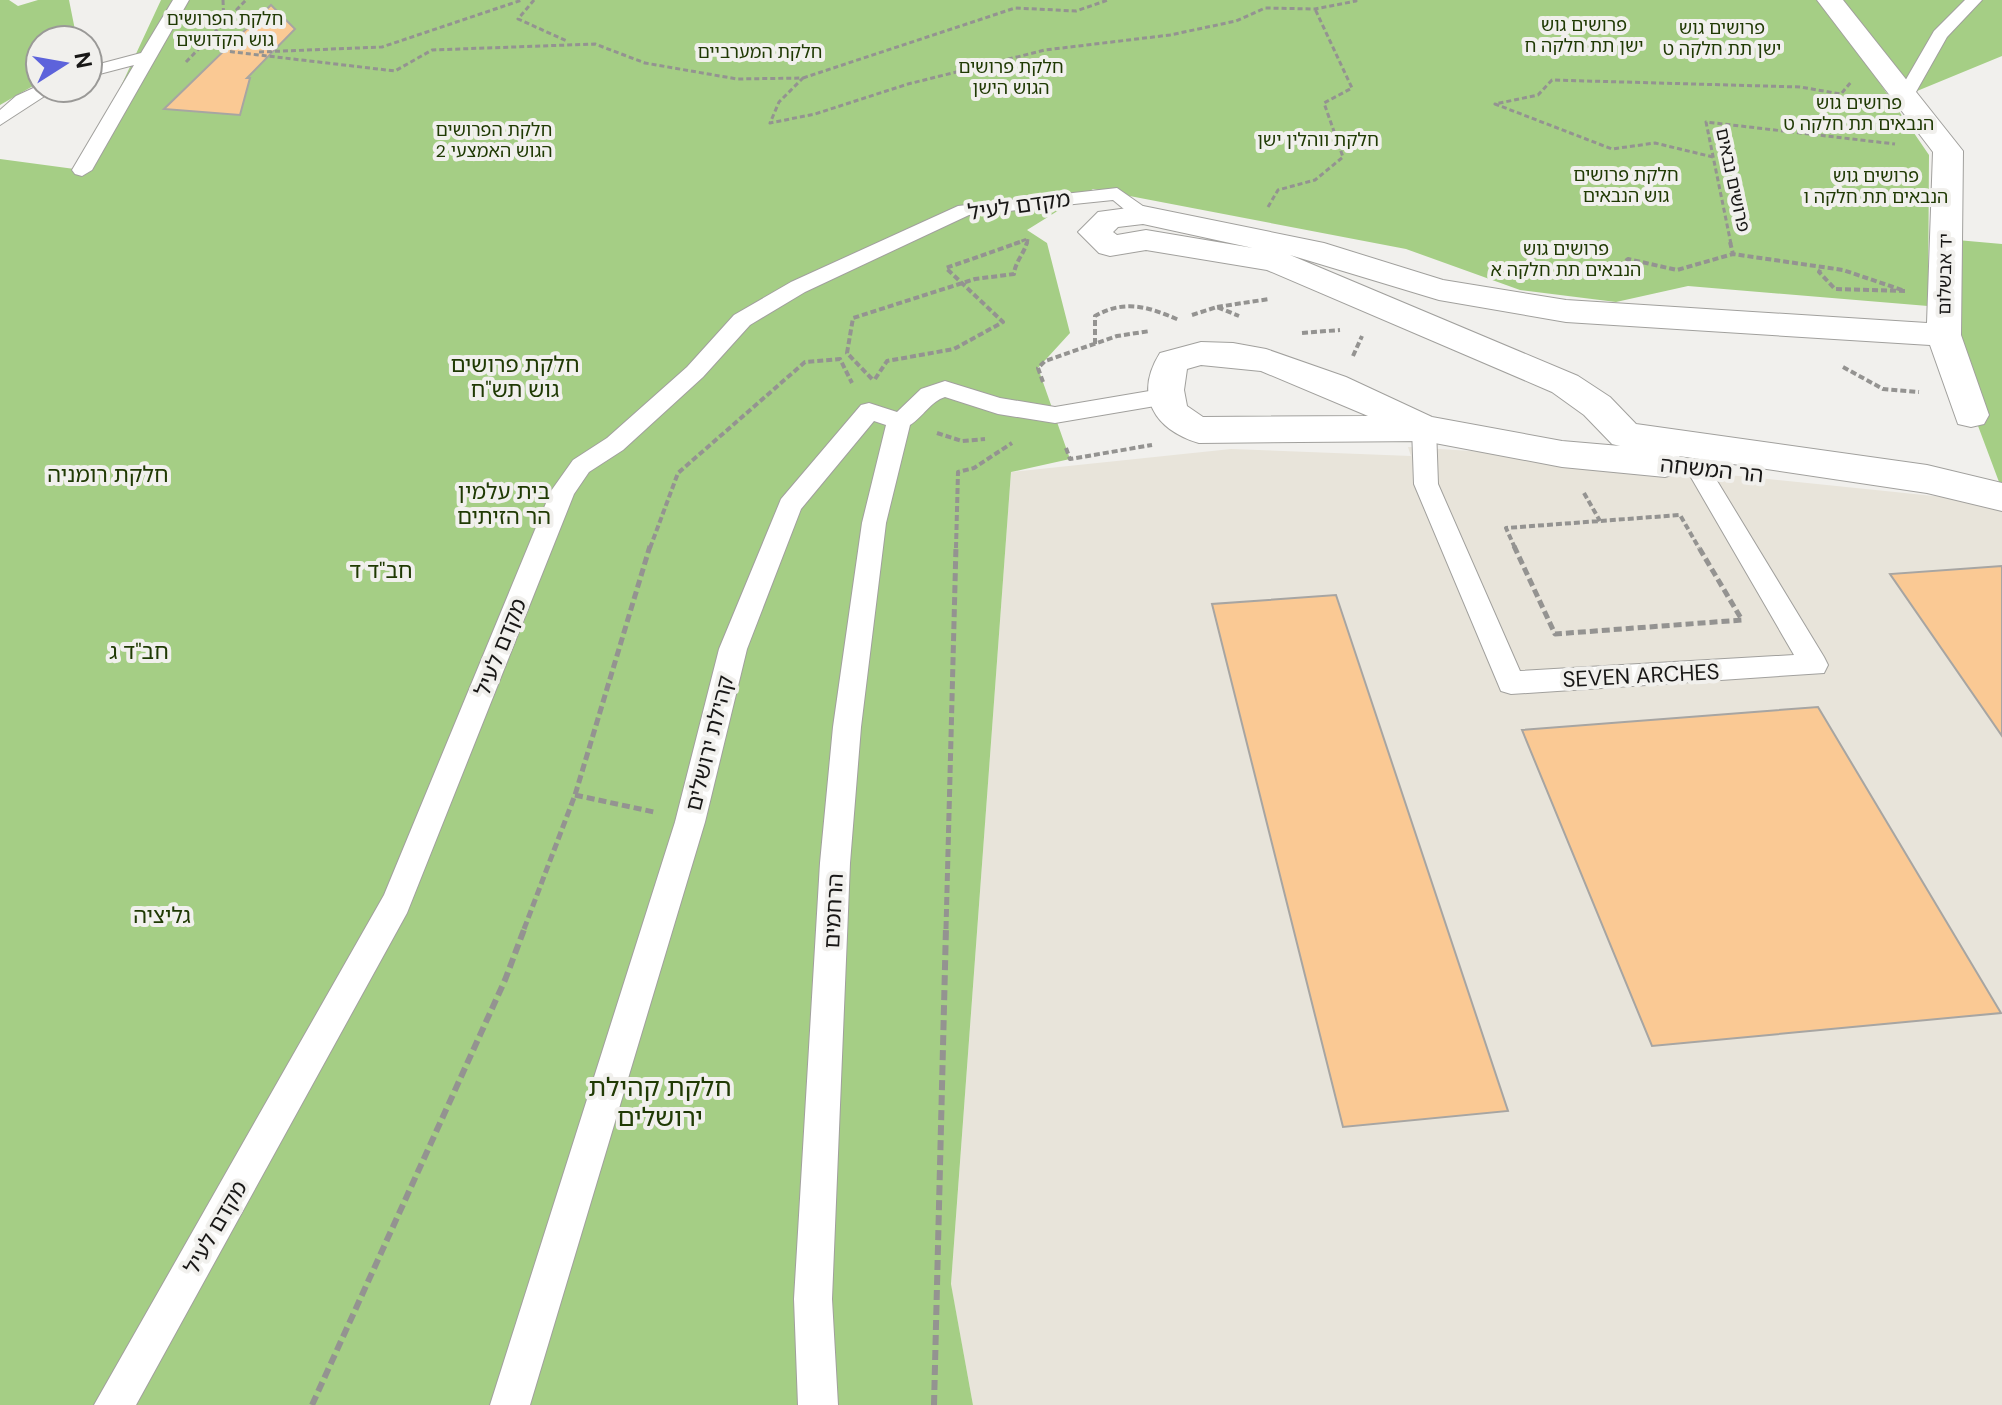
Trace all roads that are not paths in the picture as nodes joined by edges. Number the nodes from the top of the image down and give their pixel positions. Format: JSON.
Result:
{"nodes":[{"id":1,"x":181,"y":0,"type":"edge"},
{"id":2,"x":1830,"y":0,"type":"edge"},
{"id":3,"x":1974,"y":0,"type":"edge"},
{"id":4,"x":147,"y":57,"type":"junction"},
{"id":5,"x":104,"y":68,"type":"edge"},
{"id":6,"x":1906,"y":95,"type":"junction"},
{"id":7,"x":24,"y":99,"type":"edge"},
{"id":8,"x":0,"y":120,"type":"edge"},
{"id":9,"x":82,"y":170,"type":"dead end"},
{"id":10,"x":1143,"y":215,"type":"junction"},
{"id":11,"x":1944,"y":335,"type":"junction"},
{"id":12,"x":1167,"y":396,"type":"junction"},
{"id":13,"x":1967,"y":405,"type":"road end"},
{"id":14,"x":899,"y":421,"type":"junction"},
{"id":15,"x":1424,"y":428,"type":"junction"},
{"id":16,"x":1697,"y":467,"type":"junction"},
{"id":17,"x":2002,"y":498,"type":"edge"},
{"id":18,"x":114,"y":1405,"type":"edge"},
{"id":19,"x":510,"y":1405,"type":"edge"},
{"id":20,"x":818,"y":1405,"type":"edge"}],
"edges":[{"from":1,"to":4,"type":"lane"},
{"from":2,"to":6,"type":"street"},
{"from":3,"to":6,"type":"lane"},
{"from":4,"to":5,"type":"lane"},
{"from":4,"to":9,"type":"lane"},
{"from":6,"to":11,"type":"street","name":"יד אבשלום"},
{"from":7,"to":8,"type":"lane"},
{"from":10,"to":11,"type":"street"},
{"from":10,"to":17,"type":"street"},
{"from":10,"to":18,"type":"lane","name":"מקדם לעיל"},
{"from":11,"to":13,"type":"street","name":"יד אבשלום"},
{"from":12,"to":14,"type":"lane"},
{"from":12,"to":15,"type":"street","name":"הר המשחה"},
{"from":12,"to":15,"type":"street","name":"הר המשחה"},
{"from":14,"to":19,"type":"lane","name":"קהילת ירושלים"},
{"from":14,"to":20,"type":"lane","name":"הרחמים"},
{"from":15,"to":16,"type":"street","name":"הר המשחה"},
{"from":15,"to":16,"type":"lane","name":"SEVEN ARCHES"},
{"from":16,"to":17,"type":"street","name":"הר המשחה"}]}
